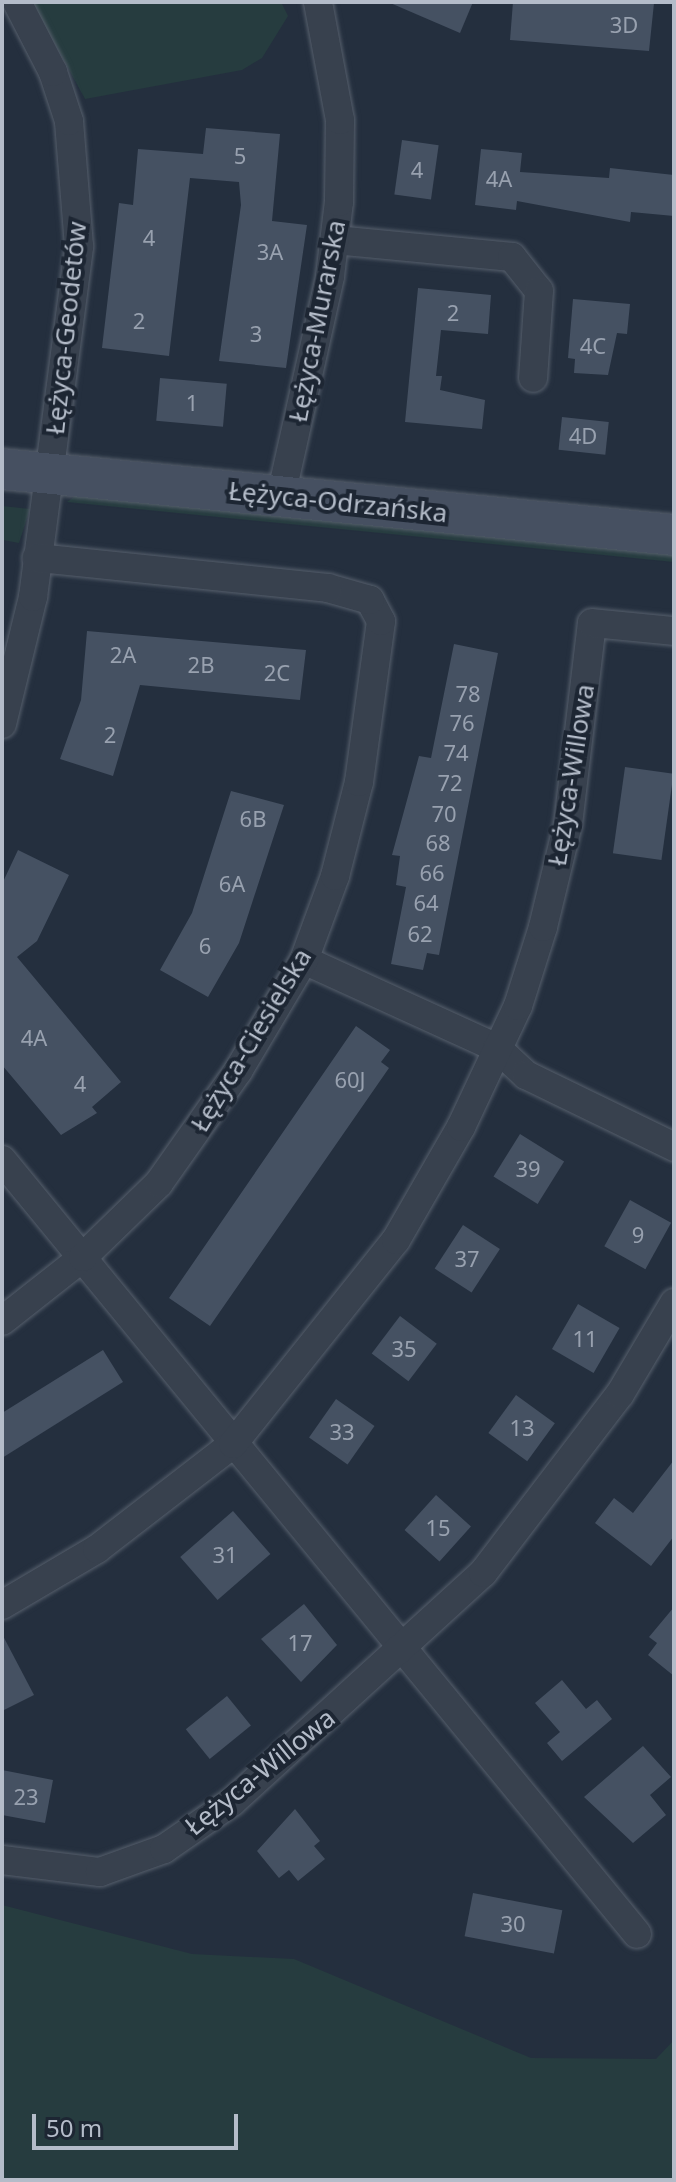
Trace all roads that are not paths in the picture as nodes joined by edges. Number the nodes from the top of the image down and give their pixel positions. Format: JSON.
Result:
{"nodes":[{"id":1,"x":17,"y":2,"type":"edge"},
{"id":2,"x":318,"y":2,"type":"edge"},
{"id":3,"x":335,"y":240,"type":"junction"},
{"id":4,"x":533,"y":378,"type":"dead end"},
{"id":5,"x":2,"y":469,"type":"edge"},
{"id":6,"x":50,"y":474,"type":"junction"},
{"id":7,"x":281,"y":496,"type":"junction"},
{"id":8,"x":674,"y":535,"type":"edge"},
{"id":9,"x":37,"y":558,"type":"junction"},
{"id":10,"x":674,"y":631,"type":"edge"},
{"id":11,"x":2,"y":724,"type":"edge"},
{"id":12,"x":304,"y":960,"type":"junction"},
{"id":13,"x":497,"y":1048,"type":"junction"},
{"id":14,"x":674,"y":1147,"type":"edge"},
{"id":15,"x":2,"y":1160,"type":"edge"},
{"id":16,"x":83,"y":1257,"type":"junction"},
{"id":17,"x":674,"y":1303,"type":"edge"},
{"id":18,"x":2,"y":1321,"type":"edge"},
{"id":19,"x":233,"y":1444,"type":"junction"},
{"id":20,"x":2,"y":1605,"type":"edge"},
{"id":21,"x":407,"y":1647,"type":"junction"},
{"id":22,"x":2,"y":1860,"type":"edge"},
{"id":23,"x":637,"y":1934,"type":"dead end"}],
"edges":[{"from":1,"to":6,"type":"street","name":"Łężyca-Geodetów"},
{"from":2,"to":3,"type":"street","name":"Łężyca-Murarska"},
{"from":3,"to":4,"type":"street"},
{"from":3,"to":7,"type":"street","name":"Łężyca-Murarska"},
{"from":5,"to":6,"type":"main road","name":"Łężyca-Odrzańska"},
{"from":6,"to":7,"type":"main road","name":"Łężyca-Odrzańska"},
{"from":6,"to":9,"type":"street","name":"Łężyca-Geodetów"},
{"from":7,"to":8,"type":"main road","name":"Łężyca-Odrzańska"},
{"from":9,"to":11,"type":"street","name":"Łężyca-Geodetów"},
{"from":9,"to":12,"type":"street","name":"Łężyca-Ciesielska"},
{"from":10,"to":13,"type":"street","name":"Łężyca-Willowa"},
{"from":12,"to":13,"type":"street"},
{"from":12,"to":16,"type":"street","name":"Łężyca-Ciesielska"},
{"from":13,"to":14,"type":"street"},
{"from":13,"to":19,"type":"street","name":"Łężyca-Willowa"},
{"from":15,"to":16,"type":"street"},
{"from":16,"to":18,"type":"street","name":"Łężyca-Ciesielska"},
{"from":16,"to":19,"type":"street"},
{"from":17,"to":21,"type":"street","name":"Łężyca-Willowa"},
{"from":19,"to":20,"type":"street","name":"Łężyca-Willowa"},
{"from":19,"to":21,"type":"street"},
{"from":21,"to":22,"type":"street","name":"Łężyca-Willowa"},
{"from":21,"to":23,"type":"street"}]}
